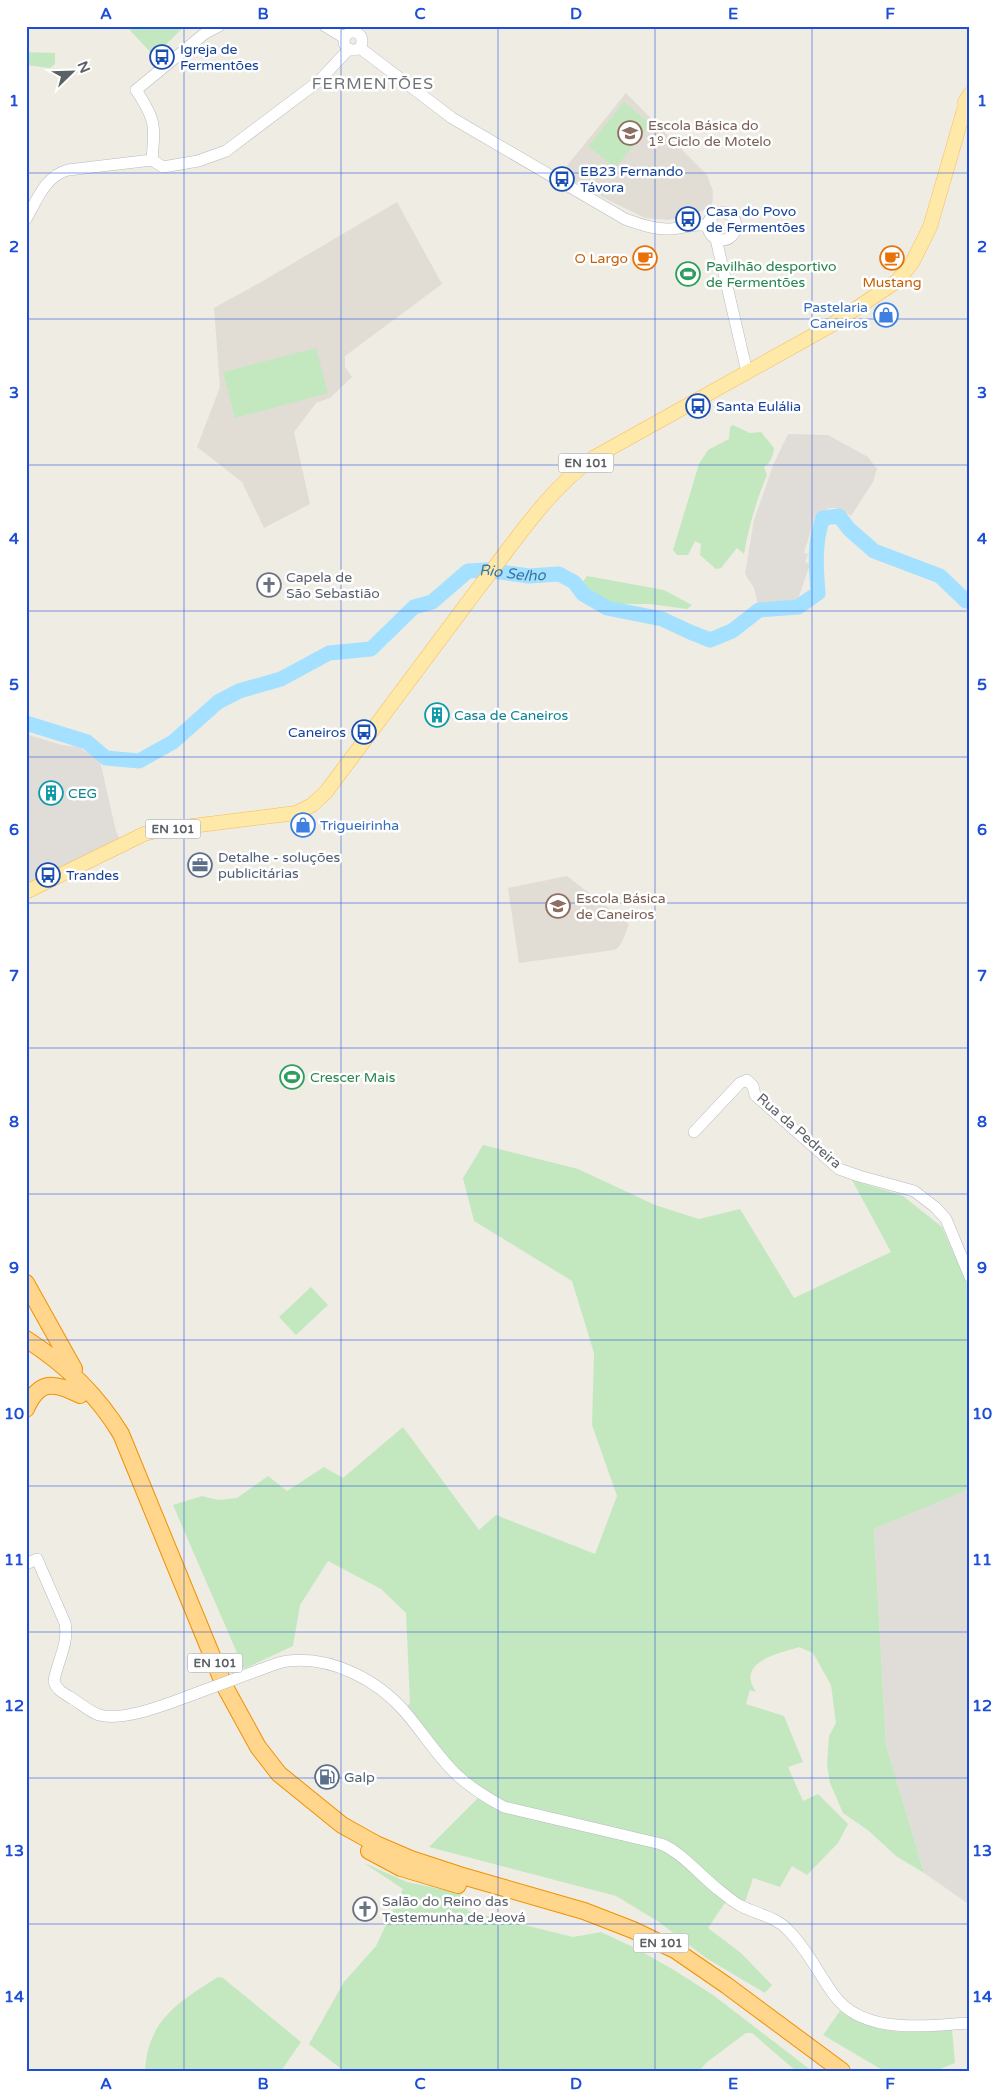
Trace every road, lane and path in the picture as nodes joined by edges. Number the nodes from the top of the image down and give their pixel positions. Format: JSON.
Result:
{"nodes":[{"id":1,"x":219,"y":26,"type":"edge"},
{"id":2,"x":326,"y":26,"type":"edge"},
{"id":3,"x":352,"y":39,"type":"edge"},
{"id":4,"x":968,"y":102,"type":"edge"},
{"id":5,"x":970,"y":132,"type":"edge"},
{"id":6,"x":956,"y":142,"type":"junction"},
{"id":7,"x":152,"y":160,"type":"junction"},
{"id":8,"x":26,"y":219,"type":"edge"},
{"id":9,"x":708,"y":226,"type":"junction"},
{"id":10,"x":716,"y":239,"type":"junction"},
{"id":11,"x":747,"y":372,"type":"junction"},
{"id":12,"x":26,"y":892,"type":"edge"},
{"id":13,"x":694,"y":1132,"type":"dead end"},
{"id":14,"x":970,"y":1277,"type":"edge"},
{"id":15,"x":26,"y":1283,"type":"edge"},
{"id":16,"x":26,"y":1339,"type":"edge"},
{"id":17,"x":26,"y":1350,"type":"edge"},
{"id":18,"x":83,"y":1391,"type":"junction"},
{"id":19,"x":26,"y":1409,"type":"edge"},
{"id":20,"x":26,"y":1564,"type":"edge"},
{"id":21,"x":970,"y":2023,"type":"edge"},
{"id":22,"x":826,"y":2071,"type":"edge"},
{"id":23,"x":842,"y":2071,"type":"edge"}],
"edges":[{"from":1,"to":7,"type":"street"},
{"from":2,"to":3,"type":"street"},
{"from":3,"to":7,"type":"street"},
{"from":3,"to":9,"type":"street"},
{"from":4,"to":6,"type":"main road","number":"EN 101"},
{"from":5,"to":6,"type":"main road"},
{"from":6,"to":11,"type":"main road","number":"EN 101"},
{"from":7,"to":8,"type":"street"},
{"from":9,"to":10,"type":"street"},
{"from":9,"to":10,"type":"street"},
{"from":10,"to":11,"type":"street"},
{"from":11,"to":12,"type":"main road","number":"EN 101"},
{"from":13,"to":14,"type":"street","name":"Rua da Pedreira"},
{"from":15,"to":18,"type":"highway"},
{"from":16,"to":18,"type":"highway","number":"EN 101"},
{"from":17,"to":18,"type":"highway","number":"EN 101"},
{"from":18,"to":19,"type":"highway"},
{"from":18,"to":22,"type":"highway","number":"EN 101"},
{"from":18,"to":23,"type":"highway","number":"EN 101"},
{"from":20,"to":21,"type":"street","bridge":true}]}
